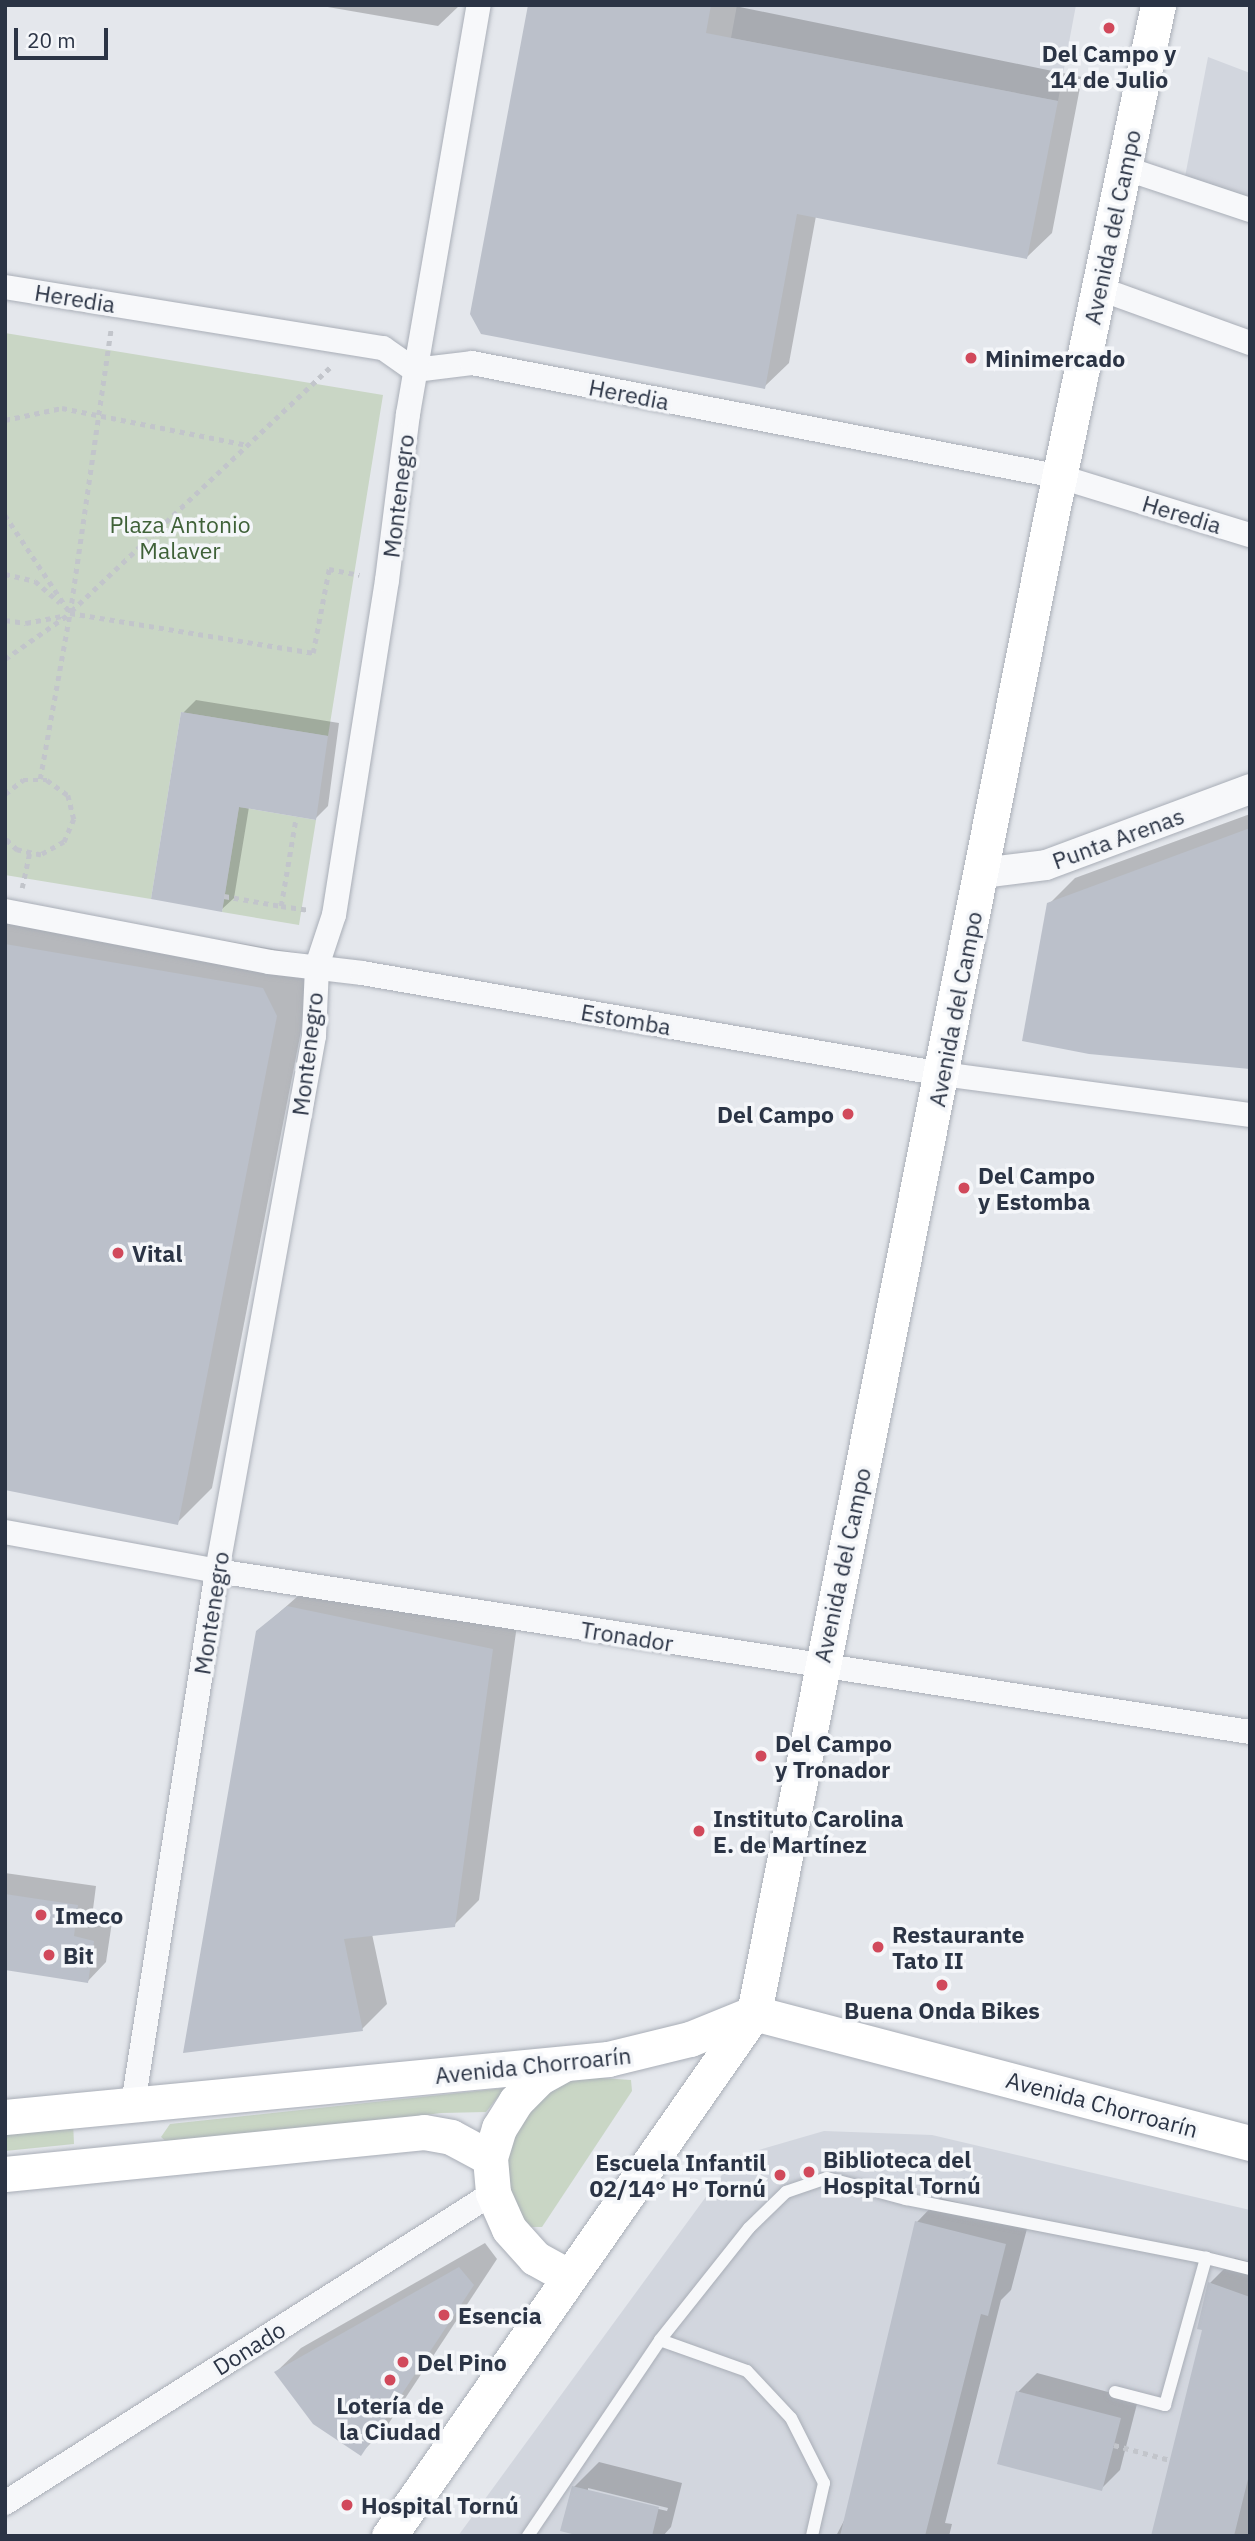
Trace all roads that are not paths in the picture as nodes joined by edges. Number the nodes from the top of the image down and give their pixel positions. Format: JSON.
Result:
{"nodes":[{"id":1,"x":479,"y":5,"type":"edge"},
{"id":2,"x":1158,"y":5,"type":"edge"},
{"id":3,"x":1124,"y":168,"type":"junction"},
{"id":4,"x":1250,"y":210,"type":"edge"},
{"id":5,"x":5,"y":287,"type":"edge"},
{"id":6,"x":1098,"y":288,"type":"junction"},
{"id":7,"x":1250,"y":343,"type":"edge"},
{"id":8,"x":415,"y":370,"type":"junction"},
{"id":9,"x":1061,"y":477,"type":"junction"},
{"id":10,"x":1250,"y":535,"type":"edge"},
{"id":11,"x":1250,"y":789,"type":"edge"},
{"id":12,"x":982,"y":873,"type":"junction"},
{"id":13,"x":5,"y":911,"type":"edge"},
{"id":14,"x":317,"y":966,"type":"junction"},
{"id":15,"x":942,"y":1074,"type":"junction"},
{"id":16,"x":1250,"y":1115,"type":"edge"},
{"id":17,"x":5,"y":1532,"type":"edge"},
{"id":18,"x":217,"y":1571,"type":"junction"},
{"id":19,"x":821,"y":1667,"type":"junction"},
{"id":20,"x":1250,"y":1732,"type":"edge"},
{"id":21,"x":754,"y":2013,"type":"junction"},
{"id":22,"x":567,"y":2062,"type":"junction"},
{"id":23,"x":133,"y":2104,"type":"junction"},
{"id":24,"x":5,"y":2117,"type":"edge"},
{"id":25,"x":1250,"y":2143,"type":"edge"},
{"id":26,"x":490,"y":2158,"type":"junction"},
{"id":27,"x":135,"y":2163,"type":"junction"},
{"id":28,"x":5,"y":2174,"type":"edge"},
{"id":29,"x":493,"y":2193,"type":"junction"},
{"id":30,"x":1206,"y":2258,"type":"junction"},
{"id":31,"x":1250,"y":2269,"type":"edge"},
{"id":32,"x":569,"y":2277,"type":"junction"},
{"id":33,"x":660,"y":2340,"type":"junction"},
{"id":34,"x":1115,"y":2392,"type":"dead end"},
{"id":35,"x":5,"y":2503,"type":"edge"},
{"id":36,"x":395,"y":2533,"type":"edge"},
{"id":37,"x":528,"y":2536,"type":"edge"},
{"id":38,"x":813,"y":2536,"type":"edge"}],
"edges":[{"from":1,"to":8,"type":"street","name":"Montenegro"},
{"from":2,"to":3,"type":"main road","name":"Avenida del Campo"},
{"from":3,"to":4,"type":"street"},
{"from":3,"to":6,"type":"main road","name":"Avenida del Campo"},
{"from":5,"to":8,"type":"street","name":"Heredia"},
{"from":6,"to":7,"type":"street"},
{"from":6,"to":9,"type":"main road","name":"Avenida del Campo"},
{"from":8,"to":9,"type":"street","name":"Heredia"},
{"from":8,"to":14,"type":"street","name":"Montenegro"},
{"from":9,"to":10,"type":"street","name":"Heredia"},
{"from":9,"to":12,"type":"main road","name":"Avenida del Campo"},
{"from":11,"to":12,"type":"street","name":"Punta Arenas"},
{"from":12,"to":15,"type":"main road","name":"Avenida del Campo"},
{"from":13,"to":14,"type":"street","name":"Estomba"},
{"from":14,"to":15,"type":"street","name":"Estomba"},
{"from":14,"to":18,"type":"street","name":"Montenegro"},
{"from":15,"to":16,"type":"street","name":"Estomba"},
{"from":15,"to":19,"type":"main road","name":"Avenida del Campo"},
{"from":17,"to":18,"type":"street","name":"Tronador"},
{"from":18,"to":19,"type":"street","name":"Tronador"},
{"from":18,"to":23,"type":"street","name":"Montenegro"},
{"from":19,"to":20,"type":"street","name":"Tronador"},
{"from":19,"to":21,"type":"main road","name":"Avenida del Campo"},
{"from":21,"to":22,"type":"main road","name":"Avenida Chorroarín"},
{"from":21,"to":25,"type":"main road","name":"Avenida Chorroarín"},
{"from":21,"to":32,"type":"main road"},
{"from":22,"to":23,"type":"main road","name":"Avenida Chorroarín"},
{"from":22,"to":26,"type":"main road"},
{"from":23,"to":24,"type":"main road","name":"Avenida Chorroarín"},
{"from":23,"to":27,"type":"main road"},
{"from":26,"to":27,"type":"main road"},
{"from":26,"to":29,"type":"main road"},
{"from":27,"to":28,"type":"main road"},
{"from":29,"to":32,"type":"main road"},
{"from":29,"to":35,"type":"street","name":"Donado"},
{"from":30,"to":31,"type":"lane"},
{"from":30,"to":33,"type":"lane"},
{"from":30,"to":34,"type":"lane"},
{"from":32,"to":36,"type":"main road"},
{"from":33,"to":37,"type":"lane"},
{"from":33,"to":38,"type":"lane"}]}
